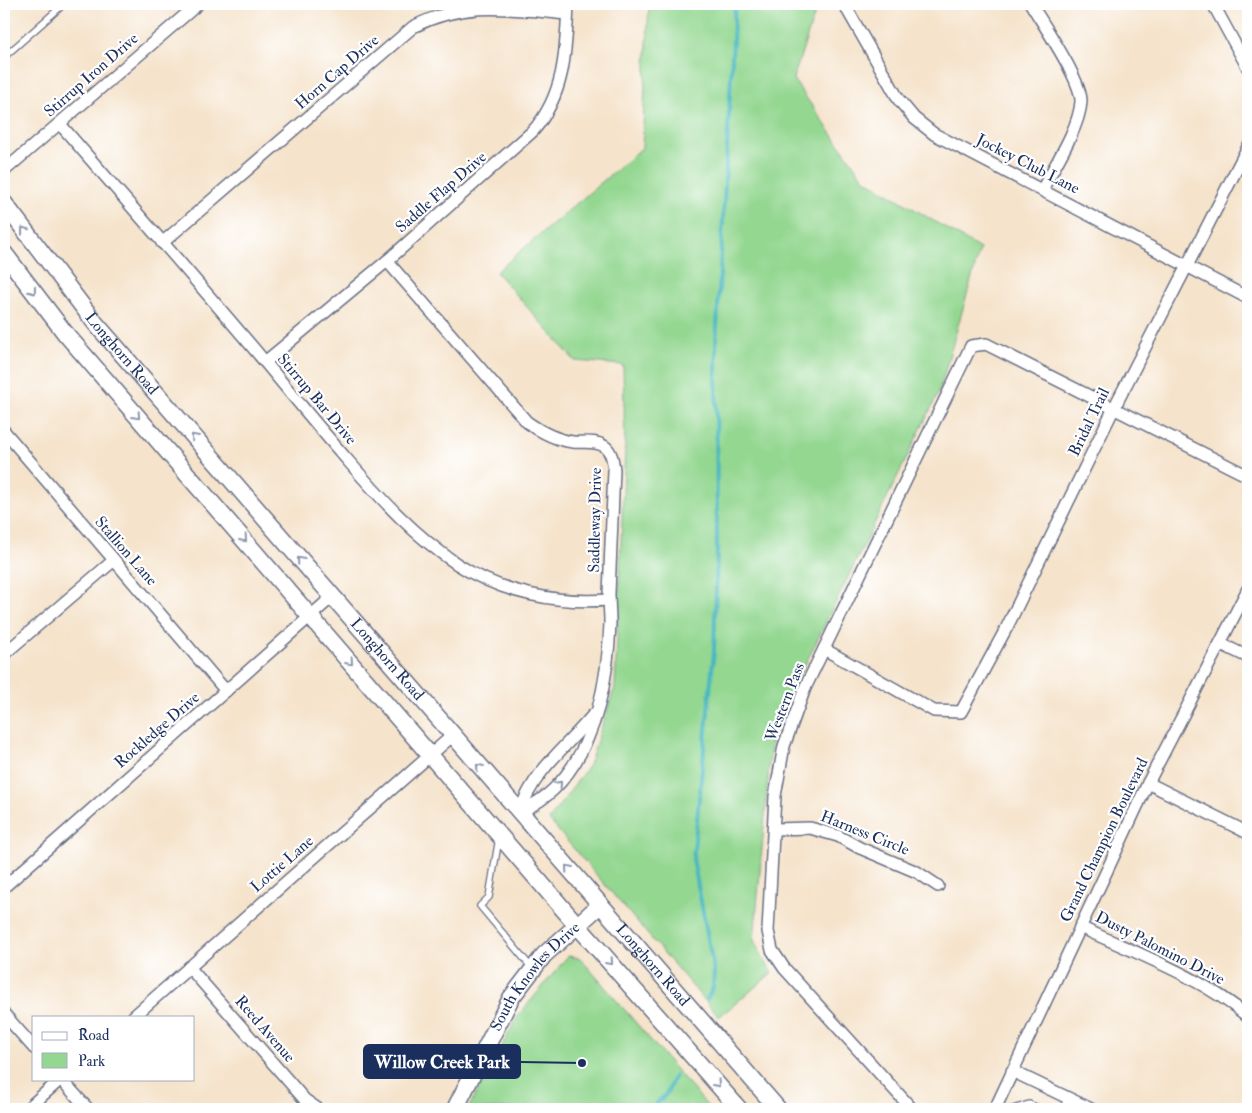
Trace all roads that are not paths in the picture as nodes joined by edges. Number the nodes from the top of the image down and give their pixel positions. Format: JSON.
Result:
{"nodes":[{"id":1,"x":64,"y":4,"type":"edge"},
{"id":2,"x":198,"y":4,"type":"edge"},
{"id":3,"x":844,"y":4,"type":"edge"},
{"id":4,"x":1031,"y":4,"type":"edge"},
{"id":5,"x":1212,"y":4,"type":"edge"},
{"id":6,"x":567,"y":9,"type":"edge"},
{"id":7,"x":4,"y":56,"type":"edge"},
{"id":8,"x":1248,"y":68,"type":"edge"},
{"id":9,"x":60,"y":124,"type":"junction"},
{"id":10,"x":1248,"y":147,"type":"edge"},
{"id":11,"x":4,"y":171,"type":"edge"},
{"id":12,"x":1042,"y":190,"type":"junction"},
{"id":13,"x":4,"y":203,"type":"edge"},
{"id":14,"x":162,"y":243,"type":"junction"},
{"id":15,"x":4,"y":253,"type":"edge"},
{"id":16,"x":388,"y":261,"type":"junction"},
{"id":17,"x":1187,"y":265,"type":"junction"},
{"id":18,"x":1248,"y":298,"type":"edge"},
{"id":19,"x":265,"y":362,"type":"junction"},
{"id":20,"x":1114,"y":408,"type":"junction"},
{"id":21,"x":4,"y":431,"type":"edge"},
{"id":22,"x":1248,"y":476,"type":"edge"},
{"id":23,"x":113,"y":561,"type":"junction"},
{"id":24,"x":1248,"y":589,"type":"edge"},
{"id":25,"x":332,"y":597,"type":"junction"},
{"id":26,"x":609,"y":600,"type":"junction"},
{"id":27,"x":310,"y":616,"type":"junction"},
{"id":28,"x":1221,"y":644,"type":"junction"},
{"id":29,"x":824,"y":650,"type":"junction"},
{"id":30,"x":4,"y":654,"type":"edge"},
{"id":31,"x":1248,"y":657,"type":"edge"},
{"id":32,"x":226,"y":691,"type":"junction"},
{"id":33,"x":596,"y":711,"type":"junction"},
{"id":34,"x":452,"y":736,"type":"junction"},
{"id":35,"x":430,"y":755,"type":"junction"},
{"id":36,"x":1148,"y":783,"type":"junction"},
{"id":37,"x":519,"y":813,"type":"junction"},
{"id":38,"x":775,"y":829,"type":"junction"},
{"id":39,"x":1248,"y":833,"type":"edge"},
{"id":40,"x":499,"y":834,"type":"junction"},
{"id":41,"x":938,"y":886,"type":"dead end"},
{"id":42,"x":4,"y":887,"type":"edge"},
{"id":43,"x":600,"y":905,"type":"junction"},
{"id":44,"x":577,"y":925,"type":"junction"},
{"id":45,"x":1080,"y":927,"type":"junction"},
{"id":46,"x":190,"y":967,"type":"junction"},
{"id":47,"x":533,"y":969,"type":"junction"},
{"id":48,"x":4,"y":1014,"type":"edge"},
{"id":49,"x":133,"y":1016,"type":"edge"},
{"id":50,"x":1248,"y":1018,"type":"edge"},
{"id":51,"x":32,"y":1046,"type":"edge"},
{"id":52,"x":1012,"y":1071,"type":"junction"},
{"id":53,"x":60,"y":1080,"type":"edge"},
{"id":54,"x":62,"y":1080,"type":"edge"},
{"id":55,"x":1068,"y":1098,"type":"junction"},
{"id":56,"x":27,"y":1109,"type":"edge"},
{"id":57,"x":88,"y":1109,"type":"edge"},
{"id":58,"x":318,"y":1109,"type":"edge"},
{"id":59,"x":455,"y":1109,"type":"edge"},
{"id":60,"x":740,"y":1109,"type":"edge"},
{"id":61,"x":778,"y":1109,"type":"edge"},
{"id":62,"x":912,"y":1109,"type":"edge"},
{"id":63,"x":995,"y":1109,"type":"edge"},
{"id":64,"x":1013,"y":1109,"type":"edge"},
{"id":65,"x":1040,"y":1109,"type":"edge"},
{"id":66,"x":1062,"y":1109,"type":"edge"},
{"id":67,"x":1091,"y":1109,"type":"edge"}],
"edges":[{"from":1,"to":7,"type":"lane"},
{"from":2,"to":9,"type":"street","name":"Stirrup Iron Drive"},
{"from":3,"to":12,"type":"street","name":"Jockey Club Lane"},
{"from":4,"to":12,"type":"street"},
{"from":5,"to":8,"type":"street"},
{"from":6,"to":14,"type":"street","name":"Horn Cap Drive"},
{"from":6,"to":16,"type":"street","name":"Saddle Flap Drive"},
{"from":9,"to":11,"type":"street","name":"Stirrup Iron Drive"},
{"from":9,"to":14,"type":"street","name":"Stirrup Bar Drive"},
{"from":10,"to":17,"type":"street","name":"Bridal Trail"},
{"from":12,"to":17,"type":"street","name":"Jockey Club Lane"},
{"from":25,"to":13,"type":"main road","name":"Longhorn Road","one_way":true},
{"from":14,"to":19,"type":"street","name":"Stirrup Bar Drive"},
{"from":15,"to":27,"type":"main road","name":"Longhorn Road","one_way":true},
{"from":16,"to":19,"type":"street","name":"Saddle Flap Drive"},
{"from":16,"to":26,"type":"street","name":"Saddleway Drive"},
{"from":17,"to":18,"type":"street","name":"Jockey Club Lane"},
{"from":17,"to":20,"type":"street","name":"Bridal Trail"},
{"from":19,"to":26,"type":"street","name":"Stirrup Bar Drive"},
{"from":20,"to":22,"type":"street"},
{"from":20,"to":29,"type":"street","name":"Bridal Trail"},
{"from":20,"to":29,"type":"street","name":"Western Pass"},
{"from":21,"to":23,"type":"street","name":"Stallion Lane"},
{"from":23,"to":30,"type":"street"},
{"from":23,"to":32,"type":"street","name":"Stallion Lane"},
{"from":24,"to":28,"type":"street","name":"Grand Champion Boulevard"},
{"from":25,"to":27,"type":"street","name":"Rockledge Drive"},
{"from":25,"to":34,"type":"main road","name":"Longhorn Road"},
{"from":26,"to":33,"type":"street","name":"Saddleway Drive"},
{"from":27,"to":32,"type":"street","name":"Rockledge Drive"},
{"from":27,"to":35,"type":"main road","name":"Longhorn Road","one_way":true},
{"from":28,"to":31,"type":"street"},
{"from":28,"to":36,"type":"street","name":"Grand Champion Boulevard"},
{"from":29,"to":38,"type":"street","name":"Western Pass"},
{"from":32,"to":42,"type":"street","name":"Rockledge Drive"},
{"from":33,"to":37,"type":"street","name":"Saddleway Drive"},
{"from":37,"to":33,"type":"street","name":"Saddleway Drive","one_way":true},
{"from":34,"to":35,"type":"street","name":"Lottie Lane"},
{"from":37,"to":34,"type":"main road","name":"Longhorn Road","one_way":true},
{"from":35,"to":40,"type":"main road","name":"Longhorn Road"},
{"from":35,"to":46,"type":"street","name":"Lottie Lane"},
{"from":36,"to":39,"type":"street"},
{"from":36,"to":45,"type":"street","name":"Grand Champion Boulevard"},
{"from":43,"to":37,"type":"main road","name":"Longhorn Road","one_way":true},
{"from":38,"to":41,"type":"street","name":"Harness Circle"},
{"from":38,"to":62,"type":"street","name":"Western Pass"},
{"from":40,"to":44,"type":"main road","name":"Longhorn Road"},
{"from":40,"to":47,"type":"lane"},
{"from":43,"to":44,"type":"main road","name":"South Knowles Drive"},
{"from":43,"to":61,"type":"main road","name":"Longhorn Road"},
{"from":44,"to":47,"type":"main road","name":"South Knowles Drive"},
{"from":44,"to":60,"type":"main road","name":"Longhorn Road","one_way":true},
{"from":45,"to":50,"type":"street","name":"Dusty Palomino Drive"},
{"from":45,"to":52,"type":"street","name":"Grand Champion Boulevard"},
{"from":46,"to":49,"type":"street","name":"Lottie Lane"},
{"from":46,"to":58,"type":"street","name":"Reed Avenue"},
{"from":47,"to":59,"type":"main road","name":"South Knowles Drive"},
{"from":48,"to":51,"type":"street"},
{"from":52,"to":55,"type":"street"},
{"from":52,"to":63,"type":"street","name":"Grand Champion Boulevard"},
{"from":53,"to":56,"type":"street"},
{"from":54,"to":57,"type":"street"},
{"from":55,"to":66,"type":"lane"},
{"from":55,"to":67,"type":"street"},
{"from":64,"to":65,"type":"lane"}]}
